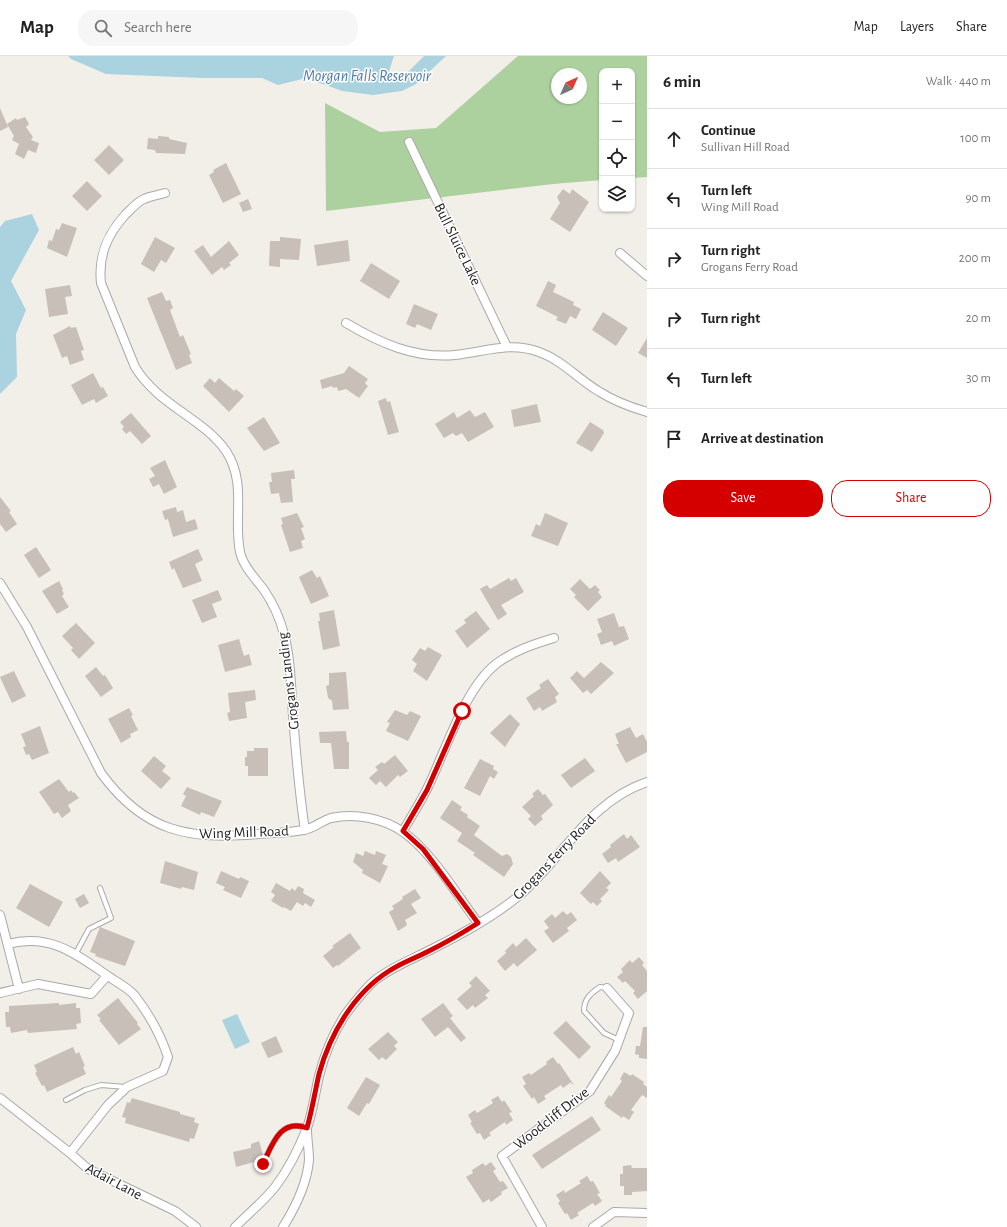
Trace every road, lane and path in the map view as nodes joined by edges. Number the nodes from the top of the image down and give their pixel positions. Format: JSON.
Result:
{"nodes":[{"id":1,"x":409,"y":142,"type":"dead end"},
{"id":2,"x":165,"y":193,"type":"dead end"},
{"id":3,"x":620,"y":253,"type":"dead end"},
{"id":4,"x":647,"y":276,"type":"edge"},
{"id":5,"x":346,"y":323,"type":"dead end"},
{"id":6,"x":507,"y":347,"type":"junction"},
{"id":7,"x":647,"y":412,"type":"edge"},
{"id":8,"x":0,"y":583,"type":"edge"},
{"id":9,"x":554,"y":638,"type":"dead end"},
{"id":10,"x":647,"y":782,"type":"edge"},
{"id":11,"x":305,"y":830,"type":"junction"},
{"id":12,"x":403,"y":831,"type":"junction"},
{"id":13,"x":100,"y":888,"type":"dead end"},
{"id":14,"x":0,"y":915,"type":"edge"},
{"id":15,"x":478,"y":923,"type":"junction"},
{"id":16,"x":8,"y":944,"type":"junction"},
{"id":17,"x":76,"y":953,"type":"junction"},
{"id":18,"x":107,"y":976,"type":"junction"},
{"id":19,"x":19,"y":988,"type":"junction"},
{"id":20,"x":607,"y":988,"type":"joint"},
{"id":21,"x":0,"y":993,"type":"edge"},
{"id":22,"x":619,"y":1040,"type":"junction"},
{"id":23,"x":127,"y":1087,"type":"junction"},
{"id":24,"x":0,"y":1098,"type":"edge"},
{"id":25,"x":66,"y":1100,"type":"dead end"},
{"id":26,"x":307,"y":1128,"type":"junction"},
{"id":27,"x":70,"y":1153,"type":"junction"},
{"id":28,"x":263,"y":1164,"type":"dead end"},
{"id":29,"x":647,"y":1213,"type":"edge"},
{"id":30,"x":188,"y":1224,"type":"edge"},
{"id":31,"x":196,"y":1227,"type":"edge"},
{"id":32,"x":235,"y":1227,"type":"edge"},
{"id":33,"x":283,"y":1227,"type":"edge"},
{"id":34,"x":542,"y":1227,"type":"edge"},
{"id":35,"x":593,"y":1227,"type":"edge"}],
"edges":[{"from":1,"to":6,"type":"street","name":"Bull Sluice Lake"},
{"from":2,"to":11,"type":"street","name":"Grogans Landing"},
{"from":3,"to":4,"type":"street"},
{"from":5,"to":6,"type":"street"},
{"from":6,"to":7,"type":"street"},
{"from":8,"to":11,"type":"street","name":"Wing Mill Road"},
{"from":9,"to":12,"type":"street"},
{"from":10,"to":15,"type":"street","name":"Grogans Ferry Road"},
{"from":11,"to":12,"type":"street","name":"Wing Mill Road"},
{"from":12,"to":15,"type":"street","name":"Wing Mill Road"},
{"from":13,"to":17,"type":"lane"},
{"from":14,"to":16,"type":"street"},
{"from":15,"to":26,"type":"street","name":"Grogans Ferry Road"},
{"from":16,"to":17,"type":"street"},
{"from":16,"to":19,"type":"street"},
{"from":17,"to":18,"type":"street"},
{"from":18,"to":19,"type":"street"},
{"from":18,"to":23,"type":"street"},
{"from":19,"to":21,"type":"street"},
{"from":20,"to":22,"type":"street","name":"Woodcliff Drive"},
{"from":20,"to":22,"type":"lane"},
{"from":22,"to":34,"type":"street","name":"Woodcliff Drive"},
{"from":23,"to":25,"type":"lane"},
{"from":23,"to":27,"type":"street"},
{"from":24,"to":27,"type":"street","name":"Adair Lane"},
{"from":26,"to":28,"type":"lane"},
{"from":26,"to":32,"type":"street","name":"Grogans Ferry Road"},
{"from":26,"to":33,"type":"street","name":"Grogans Ferry Road"},
{"from":27,"to":30,"type":"street","name":"Adair Lane"},
{"from":29,"to":35,"type":"street"},
{"from":30,"to":31,"type":"street","name":"Adair Lane"}]}
